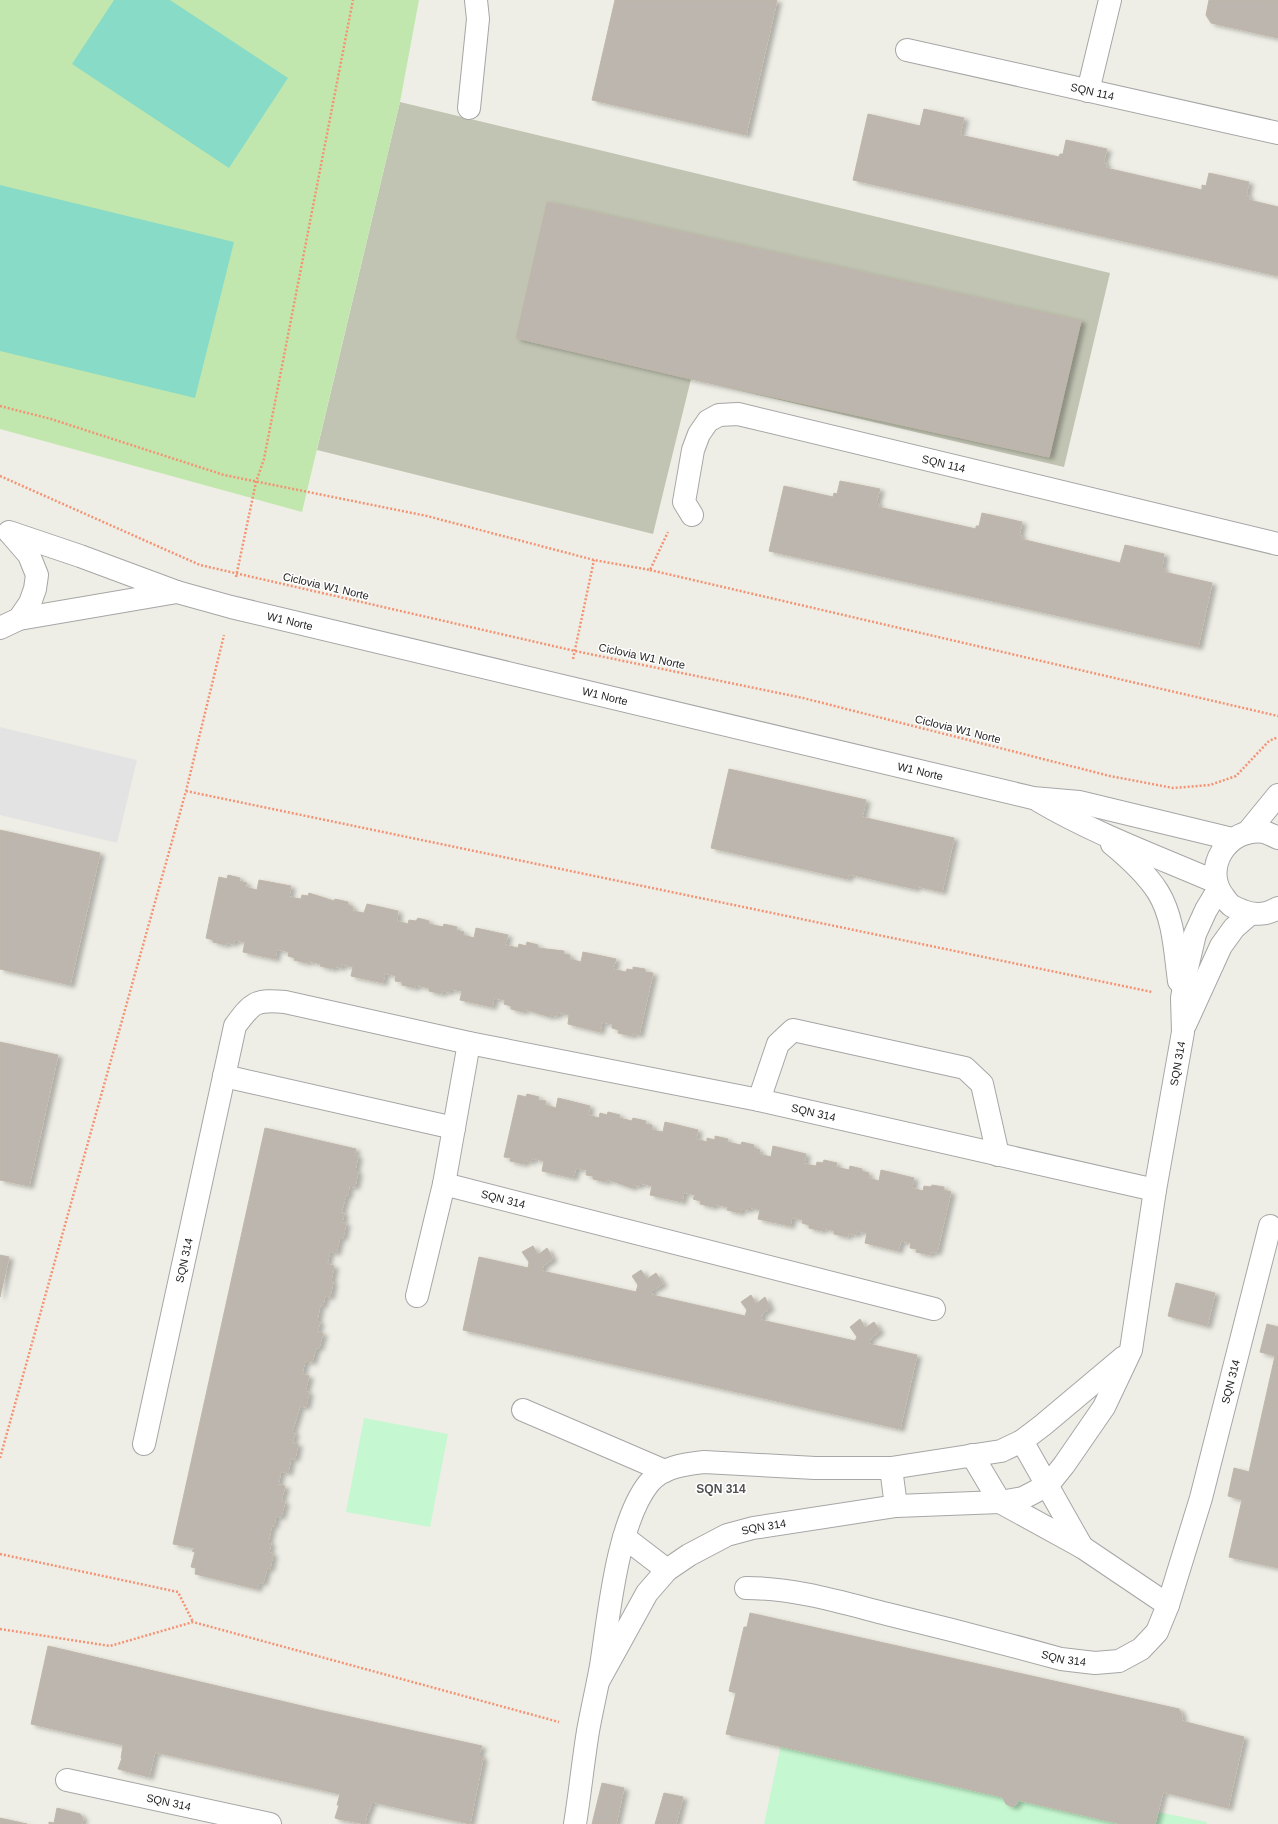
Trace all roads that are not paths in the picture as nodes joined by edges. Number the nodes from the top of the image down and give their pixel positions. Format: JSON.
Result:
{"nodes":[{"id":1,"x":476,"y":0,"type":"edge"},
{"id":2,"x":1110,"y":0,"type":"edge"},
{"id":3,"x":907,"y":50,"type":"dead end"},
{"id":4,"x":1088,"y":91,"type":"junction"},
{"id":5,"x":469,"y":108,"type":"dead end"},
{"id":6,"x":1278,"y":133,"type":"edge"},
{"id":7,"x":688,"y":508,"type":"road end"},
{"id":8,"x":4,"y":530,"type":"edge"},
{"id":9,"x":1278,"y":544,"type":"edge"},
{"id":10,"x":177,"y":592,"type":"junction"},
{"id":11,"x":9,"y":623,"type":"edge"},
{"id":12,"x":1278,"y":795,"type":"edge"},
{"id":13,"x":1033,"y":798,"type":"junction"},
{"id":14,"x":1098,"y":832,"type":"junction"},
{"id":15,"x":1240,"y":836,"type":"junction"},
{"id":16,"x":1278,"y":838,"type":"edge"},
{"id":17,"x":1217,"y":886,"type":"junction"},
{"id":18,"x":1269,"y":912,"type":"edge"},
{"id":19,"x":1182,"y":998,"type":"junction"},
{"id":20,"x":1182,"y":1032,"type":"junction"},
{"id":21,"x":469,"y":1043,"type":"junction"},
{"id":22,"x":224,"y":1076,"type":"junction"},
{"id":23,"x":759,"y":1100,"type":"junction"},
{"id":24,"x":454,"y":1128,"type":"junction"},
{"id":25,"x":998,"y":1154,"type":"junction"},
{"id":26,"x":444,"y":1184,"type":"junction"},
{"id":27,"x":1155,"y":1190,"type":"junction"},
{"id":28,"x":1270,"y":1226,"type":"dead end"},
{"id":29,"x":418,"y":1296,"type":"dead end"},
{"id":30,"x":934,"y":1309,"type":"dead end"},
{"id":31,"x":1131,"y":1350,"type":"junction"},
{"id":32,"x":524,"y":1410,"type":"dead end"},
{"id":33,"x":1022,"y":1441,"type":"junction"},
{"id":34,"x":144,"y":1444,"type":"dead end"},
{"id":35,"x":972,"y":1455,"type":"junction"},
{"id":36,"x":891,"y":1468,"type":"junction"},
{"id":37,"x":665,"y":1471,"type":"junction"},
{"id":38,"x":1048,"y":1485,"type":"junction"},
{"id":39,"x":1000,"y":1502,"type":"junction"},
{"id":40,"x":896,"y":1506,"type":"junction"},
{"id":41,"x":624,"y":1537,"type":"junction"},
{"id":42,"x":1082,"y":1547,"type":"junction"},
{"id":43,"x":666,"y":1570,"type":"junction"},
{"id":44,"x":746,"y":1588,"type":"dead end"},
{"id":45,"x":1168,"y":1605,"type":"junction"},
{"id":46,"x":598,"y":1680,"type":"junction"},
{"id":47,"x":67,"y":1780,"type":"dead end"},
{"id":48,"x":270,"y":1824,"type":"edge"},
{"id":49,"x":576,"y":1824,"type":"edge"}],
"edges":[{"from":1,"to":5,"type":"street"},
{"from":2,"to":4,"type":"street"},
{"from":3,"to":4,"type":"street","name":"SQN 114"},
{"from":4,"to":6,"type":"street","name":"SQN 114"},
{"from":7,"to":9,"type":"street","name":"SQN 114"},
{"from":8,"to":10,"type":"street","name":"W1 Norte"},
{"from":8,"to":11,"type":"street"},
{"from":10,"to":11,"type":"street","name":"W1 Norte"},
{"from":10,"to":13,"type":"street","name":"W1 Norte"},
{"from":12,"to":15,"type":"street"},
{"from":13,"to":14,"type":"street","name":"W1 Norte"},
{"from":13,"to":15,"type":"street","name":"W1 Norte"},
{"from":14,"to":17,"type":"street","name":"W1 Norte"},
{"from":14,"to":19,"type":"street"},
{"from":15,"to":16,"type":"street","name":"W1 Norte"},
{"from":15,"to":17,"type":"street"},
{"from":17,"to":18,"type":"street"},
{"from":17,"to":19,"type":"street","name":"SQN 314"},
{"from":18,"to":20,"type":"street","name":"SQN 314"},
{"from":19,"to":20,"type":"street","name":"SQN 314"},
{"from":20,"to":27,"type":"street","name":"SQN 314"},
{"from":21,"to":22,"type":"street","name":"SQN 314"},
{"from":21,"to":23,"type":"street","name":"SQN 314"},
{"from":21,"to":24,"type":"street"},
{"from":22,"to":24,"type":"street"},
{"from":22,"to":34,"type":"street","name":"SQN 314"},
{"from":23,"to":25,"type":"street","name":"SQN 314"},
{"from":23,"to":25,"type":"street"},
{"from":24,"to":26,"type":"street"},
{"from":25,"to":27,"type":"street","name":"SQN 314"},
{"from":26,"to":29,"type":"street"},
{"from":26,"to":30,"type":"street","name":"SQN 314"},
{"from":27,"to":31,"type":"street","name":"SQN 314"},
{"from":28,"to":45,"type":"street","name":"SQN 314"},
{"from":31,"to":33,"type":"street","name":"SQN 314"},
{"from":31,"to":38,"type":"street","name":"SQN 314"},
{"from":32,"to":37,"type":"street"},
{"from":33,"to":35,"type":"street","name":"SQN 314"},
{"from":33,"to":38,"type":"street"},
{"from":35,"to":36,"type":"street","name":"SQN 314"},
{"from":35,"to":39,"type":"street"},
{"from":36,"to":37,"type":"street","name":"SQN 314"},
{"from":36,"to":40,"type":"street"},
{"from":37,"to":41,"type":"street","name":"SQN 314"},
{"from":38,"to":39,"type":"street","name":"SQN 314"},
{"from":38,"to":42,"type":"street"},
{"from":39,"to":40,"type":"street","name":"SQN 314"},
{"from":39,"to":42,"type":"street"},
{"from":40,"to":43,"type":"street","name":"SQN 314"},
{"from":41,"to":43,"type":"street"},
{"from":41,"to":46,"type":"street","name":"SQN 314"},
{"from":42,"to":45,"type":"street"},
{"from":43,"to":46,"type":"street","name":"SQN 314"},
{"from":44,"to":45,"type":"street","name":"SQN 314"},
{"from":46,"to":49,"type":"street","name":"SQN 314"},
{"from":47,"to":48,"type":"street","name":"SQN 314"}]}
